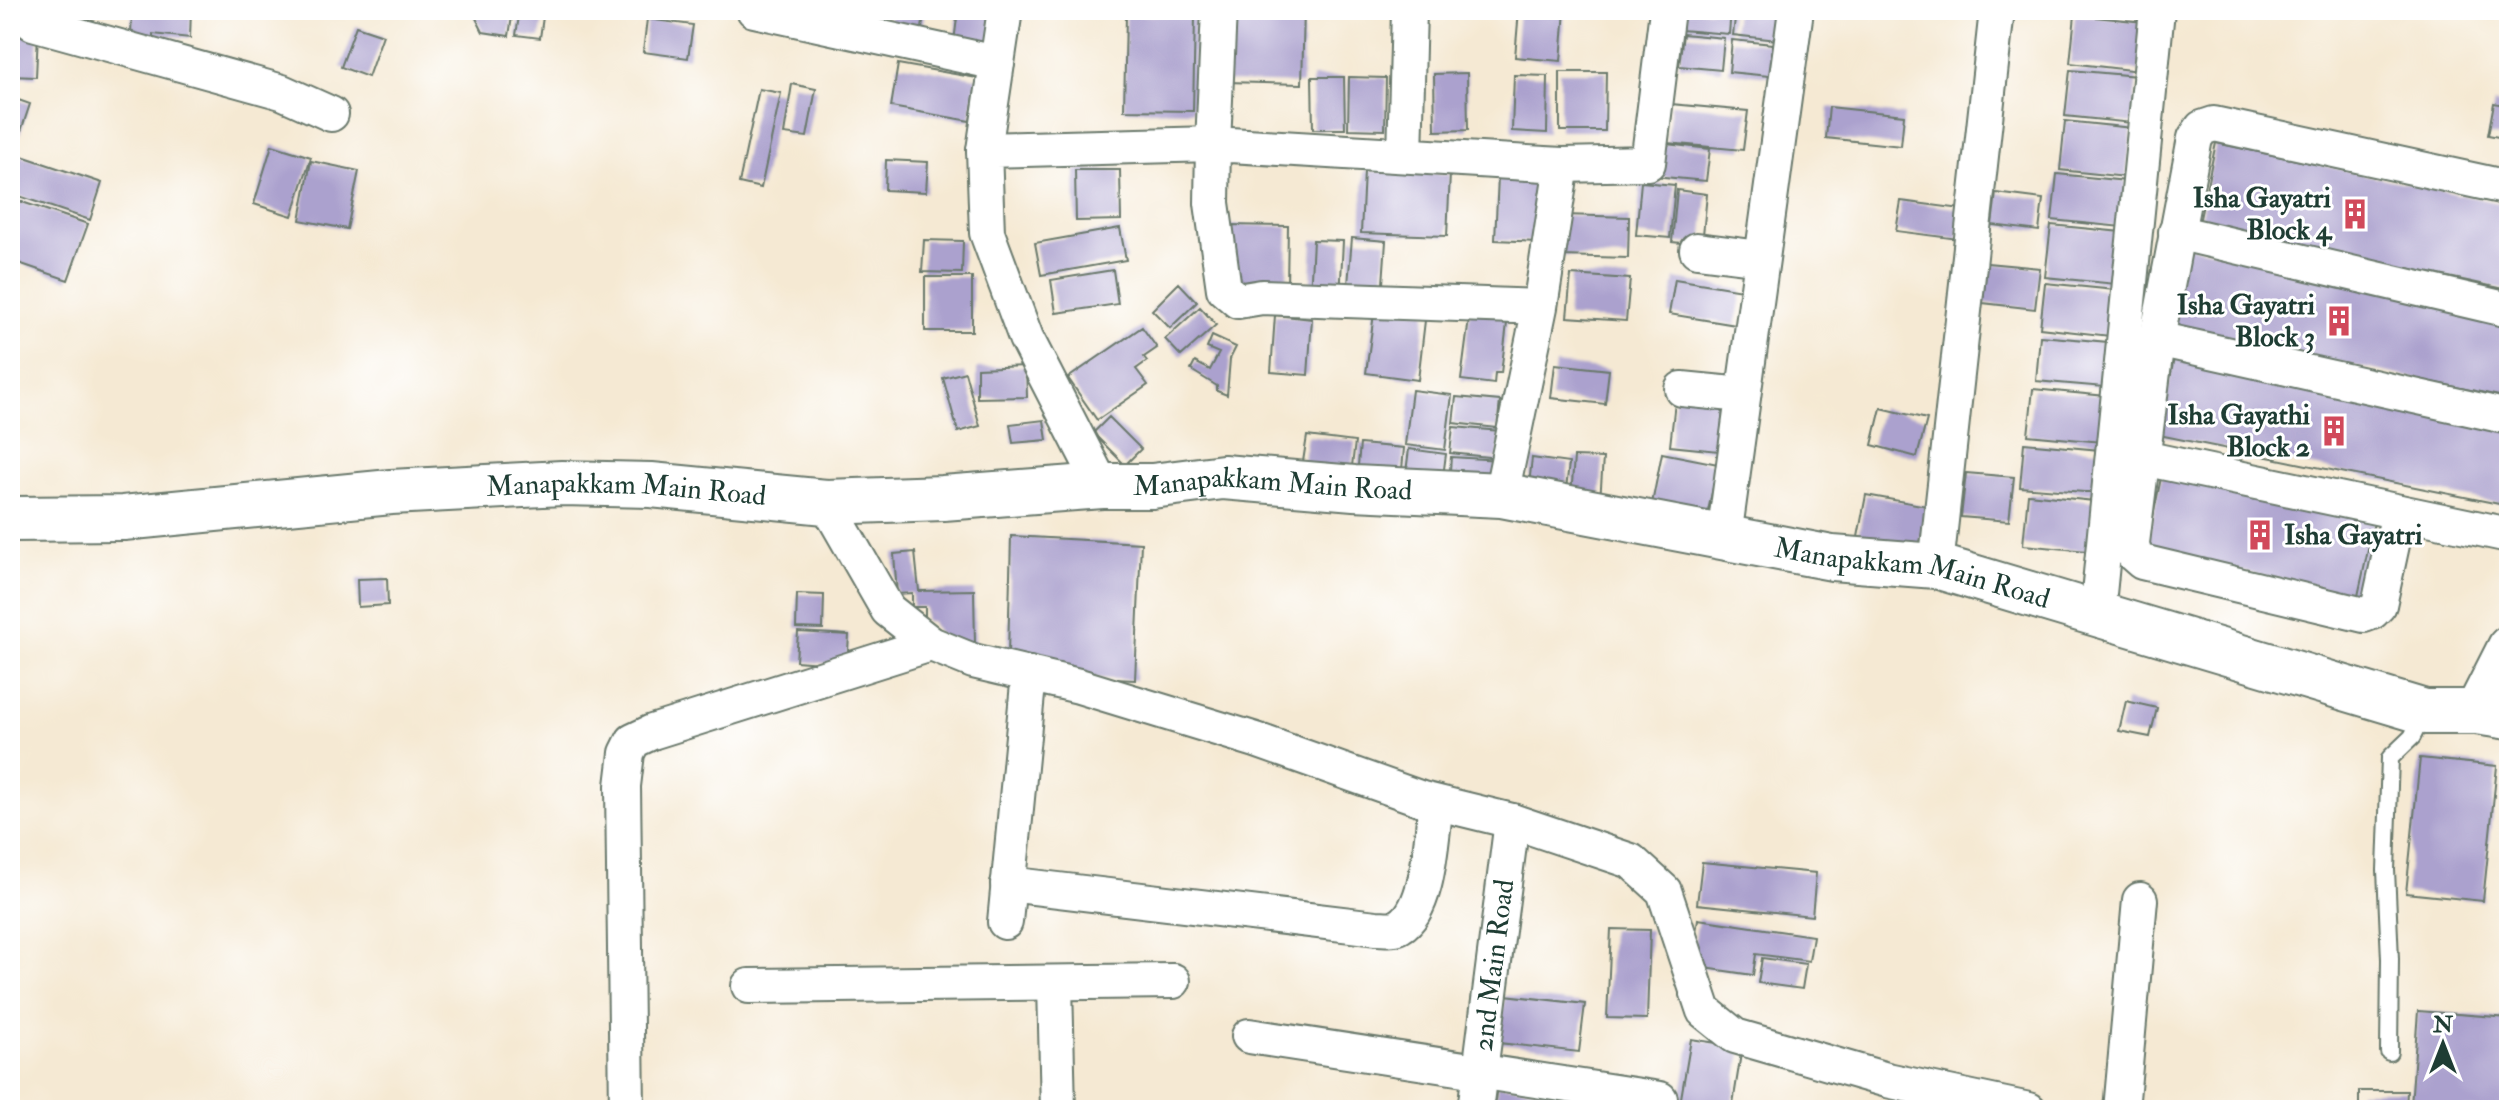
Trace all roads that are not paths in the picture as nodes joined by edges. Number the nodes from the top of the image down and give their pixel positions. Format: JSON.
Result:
{"nodes":[{"id":1,"x":15,"y":10,"type":"edge"},
{"id":2,"x":754,"y":10,"type":"edge"},
{"id":3,"x":1005,"y":10,"type":"edge"},
{"id":4,"x":1219,"y":10,"type":"edge"},
{"id":5,"x":1409,"y":10,"type":"edge"},
{"id":6,"x":1667,"y":10,"type":"edge"},
{"id":7,"x":1796,"y":10,"type":"edge"},
{"id":8,"x":1997,"y":10,"type":"edge"},
{"id":9,"x":2157,"y":10,"type":"edge"},
{"id":10,"x":997,"y":63,"type":"junction"},
{"id":11,"x":331,"y":114,"type":"dead end"},
{"id":12,"x":1213,"y":144,"type":"junction"},
{"id":13,"x":984,"y":150,"type":"junction"},
{"id":14,"x":1405,"y":155,"type":"junction"},
{"id":15,"x":1562,"y":165,"type":"junction"},
{"id":16,"x":2509,"y":188,"type":"edge"},
{"id":17,"x":2176,"y":232,"type":"junction"},
{"id":18,"x":1697,"y":250,"type":"dead end"},
{"id":19,"x":1761,"y":258,"type":"junction"},
{"id":20,"x":1540,"y":307,"type":"junction"},
{"id":21,"x":2509,"y":310,"type":"edge"},
{"id":22,"x":2157,"y":339,"type":"junction"},
{"id":23,"x":1682,"y":389,"type":"dead end"},
{"id":24,"x":1743,"y":395,"type":"junction"},
{"id":25,"x":2509,"y":417,"type":"edge"},
{"id":26,"x":2143,"y":458,"type":"junction"},
{"id":27,"x":1102,"y":486,"type":"junction"},
{"id":28,"x":1501,"y":495,"type":"junction"},
{"id":29,"x":826,"y":502,"type":"junction"},
{"id":30,"x":2399,"y":512,"type":"junction"},
{"id":31,"x":10,"y":519,"type":"edge"},
{"id":32,"x":2509,"y":535,"type":"edge"},
{"id":33,"x":1724,"y":537,"type":"junction"},
{"id":34,"x":1936,"y":566,"type":"junction"},
{"id":35,"x":2097,"y":614,"type":"junction"},
{"id":36,"x":931,"y":644,"type":"junction"},
{"id":37,"x":2509,"y":647,"type":"edge"},
{"id":38,"x":1029,"y":674,"type":"junction"},
{"id":39,"x":2425,"y":712,"type":"junction"},
{"id":40,"x":2493,"y":715,"type":"edge"},
{"id":41,"x":1436,"y":803,"type":"junction"},
{"id":42,"x":1512,"y":821,"type":"junction"},
{"id":43,"x":1008,"y":884,"type":"junction"},
{"id":44,"x":2140,"y":900,"type":"dead end"},
{"id":45,"x":1005,"y":922,"type":"dead end"},
{"id":46,"x":1173,"y":981,"type":"dead end"},
{"id":47,"x":1055,"y":984,"type":"junction"},
{"id":48,"x":749,"y":986,"type":"dead end"},
{"id":49,"x":1249,"y":1036,"type":"dead end"},
{"id":50,"x":2389,"y":1052,"type":"dead end"},
{"id":51,"x":1481,"y":1070,"type":"junction"},
{"id":52,"x":1887,"y":1095,"type":"edge"},
{"id":53,"x":1660,"y":1099,"type":"dead end"},
{"id":54,"x":627,"y":1110,"type":"edge"},
{"id":55,"x":1058,"y":1110,"type":"edge"},
{"id":56,"x":1475,"y":1110,"type":"edge"},
{"id":57,"x":2029,"y":1110,"type":"edge"},
{"id":58,"x":2121,"y":1110,"type":"edge"}],
"edges":[{"from":1,"to":11,"type":"street"},
{"from":2,"to":10,"type":"street"},
{"from":3,"to":10,"type":"street"},
{"from":4,"to":12,"type":"street"},
{"from":5,"to":14,"type":"street"},
{"from":6,"to":15,"type":"street"},
{"from":7,"to":19,"type":"street"},
{"from":8,"to":34,"type":"street"},
{"from":9,"to":35,"type":"street"},
{"from":10,"to":13,"type":"street"},
{"from":12,"to":13,"type":"street"},
{"from":12,"to":14,"type":"street"},
{"from":12,"to":20,"type":"street"},
{"from":13,"to":27,"type":"street"},
{"from":14,"to":15,"type":"street"},
{"from":15,"to":20,"type":"street"},
{"from":16,"to":17,"type":"street"},
{"from":17,"to":21,"type":"street"},
{"from":17,"to":22,"type":"street"},
{"from":18,"to":19,"type":"street"},
{"from":19,"to":24,"type":"street"},
{"from":20,"to":28,"type":"street"},
{"from":22,"to":25,"type":"street"},
{"from":22,"to":26,"type":"street"},
{"from":23,"to":24,"type":"street"},
{"from":24,"to":33,"type":"street"},
{"from":26,"to":30,"type":"street"},
{"from":26,"to":30,"type":"street"},
{"from":27,"to":28,"type":"main road","name":"Manapakkam Main Road"},
{"from":27,"to":29,"type":"main road","name":"Manapakkam Main Road"},
{"from":28,"to":33,"type":"main road","name":"Manapakkam Main Road"},
{"from":29,"to":31,"type":"main road","name":"Manapakkam Main Road"},
{"from":29,"to":36,"type":"street"},
{"from":30,"to":32,"type":"street"},
{"from":33,"to":34,"type":"main road","name":"Manapakkam Main Road"},
{"from":34,"to":35,"type":"main road","name":"Manapakkam Main Road"},
{"from":35,"to":39,"type":"main road","name":"Manapakkam Main Road"},
{"from":36,"to":38,"type":"street"},
{"from":36,"to":54,"type":"street"},
{"from":37,"to":40,"type":"street"},
{"from":38,"to":41,"type":"street"},
{"from":38,"to":43,"type":"street"},
{"from":39,"to":40,"type":"main road","name":"Manapakkam Main Road"},
{"from":39,"to":50,"type":"lane"},
{"from":41,"to":42,"type":"street"},
{"from":41,"to":43,"type":"street"},
{"from":42,"to":51,"type":"street","name":"2nd Main Road"},
{"from":42,"to":52,"type":"street"},
{"from":43,"to":45,"type":"street"},
{"from":44,"to":58,"type":"street"},
{"from":46,"to":47,"type":"street"},
{"from":47,"to":48,"type":"street"},
{"from":47,"to":55,"type":"street"},
{"from":49,"to":51,"type":"street"},
{"from":51,"to":53,"type":"street"},
{"from":51,"to":56,"type":"street","name":"2nd Main Road"},
{"from":52,"to":57,"type":"street"}]}
